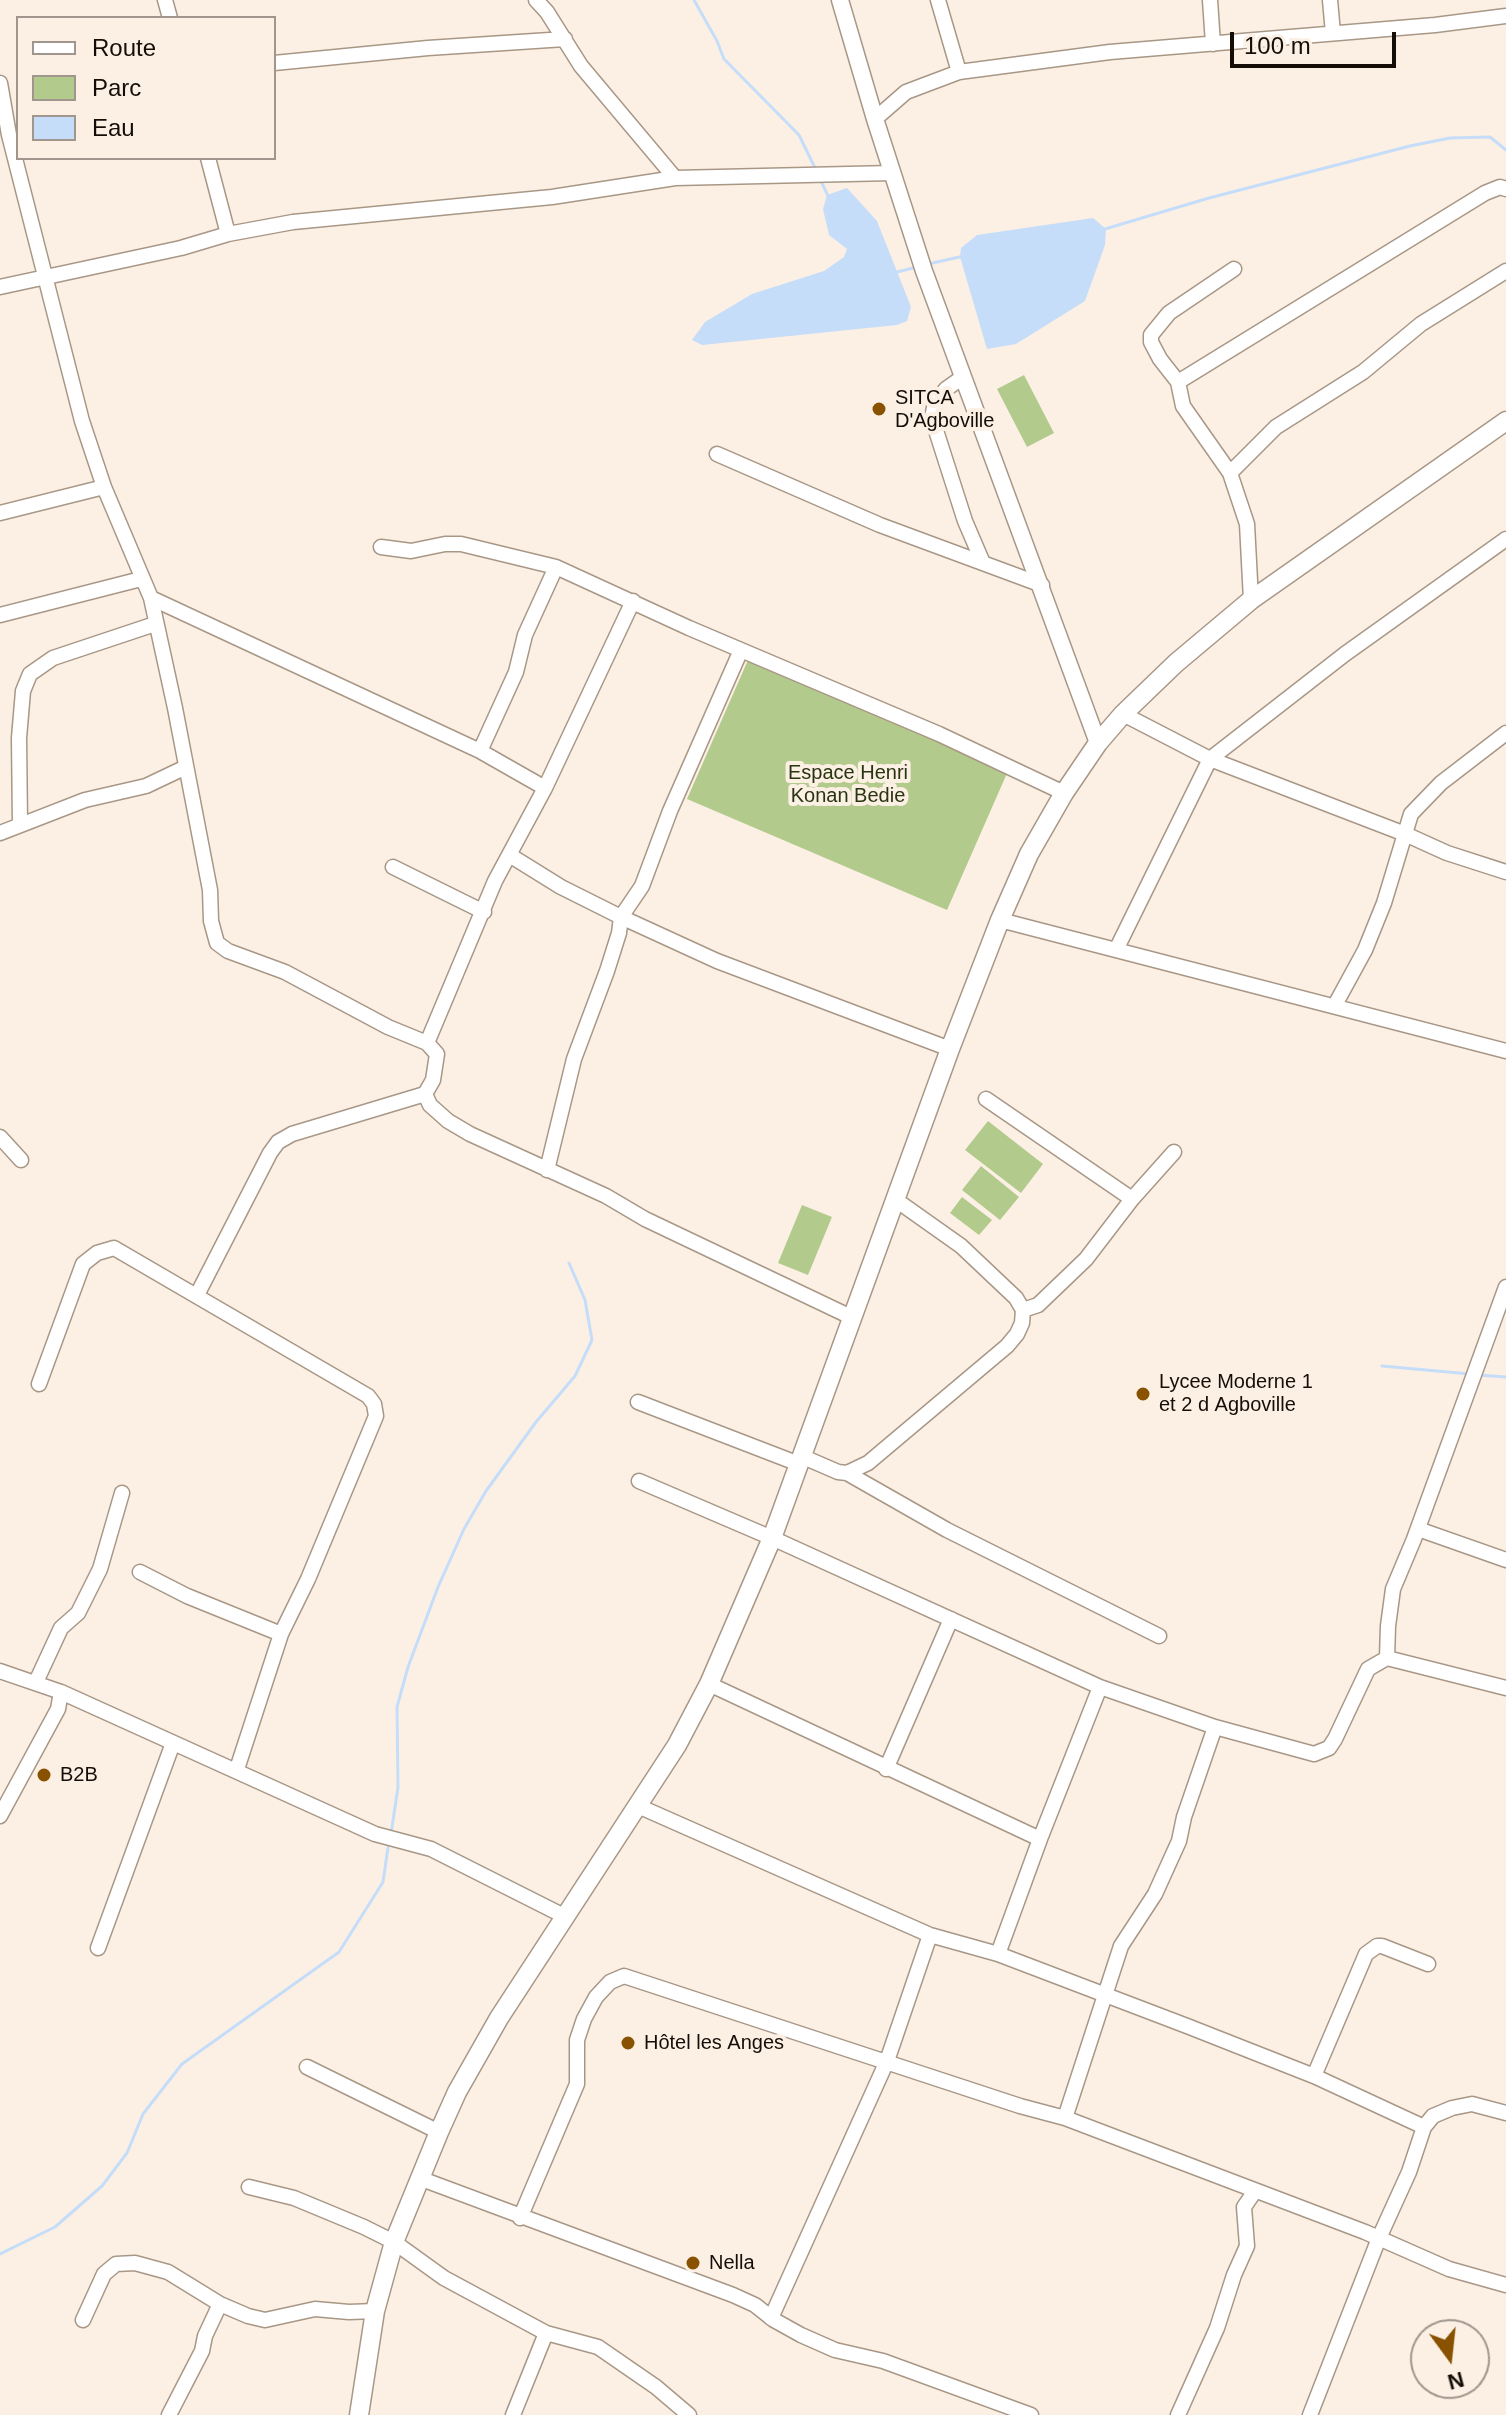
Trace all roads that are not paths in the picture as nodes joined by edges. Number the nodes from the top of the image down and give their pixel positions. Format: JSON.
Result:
{"nodes":[{"id":1,"x":536,"y":0,"type":"edge"},
{"id":2,"x":840,"y":0,"type":"edge"},
{"id":3,"x":938,"y":0,"type":"edge"},
{"id":4,"x":1210,"y":0,"type":"edge"},
{"id":5,"x":1330,"y":0,"type":"edge"},
{"id":6,"x":1506,"y":16,"type":"edge"},
{"id":7,"x":1333,"y":33,"type":"junction"},
{"id":8,"x":565,"y":39,"type":"junction"},
{"id":9,"x":1213,"y":44,"type":"junction"},
{"id":10,"x":276,"y":63,"type":"edge"},
{"id":11,"x":959,"y":72,"type":"junction"},
{"id":12,"x":0,"y":83,"type":"edge"},
{"id":13,"x":11,"y":107,"type":"edge"},
{"id":14,"x":875,"y":119,"type":"junction"},
{"id":15,"x":16,"y":131,"type":"edge"},
{"id":16,"x":22,"y":160,"type":"edge"},
{"id":17,"x":209,"y":160,"type":"edge"},
{"id":18,"x":892,"y":173,"type":"junction"},
{"id":19,"x":675,"y":178,"type":"junction"},
{"id":20,"x":1506,"y":189,"type":"edge"},
{"id":21,"x":228,"y":234,"type":"junction"},
{"id":22,"x":1234,"y":269,"type":"dead end"},
{"id":23,"x":1506,"y":271,"type":"edge"},
{"id":24,"x":47,"y":278,"type":"junction"},
{"id":25,"x":0,"y":287,"type":"edge"},
{"id":26,"x":963,"y":377,"type":"junction"},
{"id":27,"x":1178,"y":382,"type":"junction"},
{"id":28,"x":1506,"y":421,"type":"edge"},
{"id":29,"x":717,"y":454,"type":"dead end"},
{"id":30,"x":1230,"y":473,"type":"junction"},
{"id":31,"x":104,"y":487,"type":"junction"},
{"id":32,"x":0,"y":513,"type":"edge"},
{"id":33,"x":1506,"y":539,"type":"edge"},
{"id":34,"x":381,"y":547,"type":"dead end"},
{"id":35,"x":983,"y":563,"type":"junction"},
{"id":36,"x":556,"y":567,"type":"junction"},
{"id":37,"x":141,"y":579,"type":"junction"},
{"id":38,"x":1042,"y":585,"type":"junction"},
{"id":39,"x":151,"y":598,"type":"junction"},
{"id":40,"x":1251,"y":600,"type":"junction"},
{"id":41,"x":633,"y":601,"type":"junction"},
{"id":42,"x":0,"y":615,"type":"edge"},
{"id":43,"x":155,"y":624,"type":"junction"},
{"id":44,"x":741,"y":650,"type":"junction"},
{"id":45,"x":1123,"y":714,"type":"junction"},
{"id":46,"x":1506,"y":733,"type":"edge"},
{"id":47,"x":1098,"y":743,"type":"junction"},
{"id":48,"x":480,"y":751,"type":"junction"},
{"id":49,"x":1210,"y":759,"type":"junction"},
{"id":50,"x":186,"y":767,"type":"junction"},
{"id":51,"x":545,"y":788,"type":"junction"},
{"id":52,"x":1064,"y":793,"type":"junction"},
{"id":53,"x":20,"y":825,"type":"junction"},
{"id":54,"x":0,"y":833,"type":"edge"},
{"id":55,"x":1405,"y":834,"type":"junction"},
{"id":56,"x":511,"y":856,"type":"junction"},
{"id":57,"x":393,"y":867,"type":"dead end"},
{"id":58,"x":1506,"y":872,"type":"edge"},
{"id":59,"x":484,"y":912,"type":"junction"},
{"id":60,"x":621,"y":917,"type":"junction"},
{"id":61,"x":1000,"y":920,"type":"junction"},
{"id":62,"x":1116,"y":950,"type":"junction"},
{"id":63,"x":1335,"y":1005,"type":"junction"},
{"id":64,"x":427,"y":1043,"type":"junction"},
{"id":65,"x":950,"y":1049,"type":"junction"},
{"id":66,"x":1506,"y":1051,"type":"edge"},
{"id":67,"x":425,"y":1094,"type":"junction"},
{"id":68,"x":986,"y":1099,"type":"dead end"},
{"id":69,"x":0,"y":1137,"type":"edge"},
{"id":70,"x":1174,"y":1152,"type":"dead end"},
{"id":71,"x":21,"y":1160,"type":"dead end"},
{"id":72,"x":547,"y":1170,"type":"junction"},
{"id":73,"x":1132,"y":1199,"type":"junction"},
{"id":74,"x":896,"y":1200,"type":"junction"},
{"id":75,"x":1506,"y":1287,"type":"edge"},
{"id":76,"x":197,"y":1295,"type":"junction"},
{"id":77,"x":1023,"y":1310,"type":"junction"},
{"id":78,"x":851,"y":1317,"type":"junction"},
{"id":79,"x":39,"y":1384,"type":"dead end"},
{"id":80,"x":638,"y":1402,"type":"dead end"},
{"id":81,"x":800,"y":1460,"type":"junction"},
{"id":82,"x":847,"y":1473,"type":"junction"},
{"id":83,"x":639,"y":1481,"type":"dead end"},
{"id":84,"x":122,"y":1493,"type":"dead end"},
{"id":85,"x":1418,"y":1529,"type":"junction"},
{"id":86,"x":772,"y":1538,"type":"junction"},
{"id":87,"x":1506,"y":1560,"type":"edge"},
{"id":88,"x":140,"y":1572,"type":"dead end"},
{"id":89,"x":951,"y":1619,"type":"junction"},
{"id":90,"x":281,"y":1634,"type":"junction"},
{"id":91,"x":1159,"y":1636,"type":"dead end"},
{"id":92,"x":1387,"y":1658,"type":"junction"},
{"id":93,"x":0,"y":1671,"type":"edge"},
{"id":94,"x":36,"y":1682,"type":"junction"},
{"id":95,"x":709,"y":1684,"type":"junction"},
{"id":96,"x":1100,"y":1687,"type":"junction"},
{"id":97,"x":1506,"y":1688,"type":"edge"},
{"id":98,"x":61,"y":1692,"type":"junction"},
{"id":99,"x":1215,"y":1727,"type":"junction"},
{"id":100,"x":173,"y":1743,"type":"junction"},
{"id":101,"x":237,"y":1769,"type":"junction"},
{"id":102,"x":886,"y":1769,"type":"junction"},
{"id":103,"x":638,"y":1806,"type":"junction"},
{"id":104,"x":0,"y":1816,"type":"edge"},
{"id":105,"x":1040,"y":1839,"type":"junction"},
{"id":106,"x":566,"y":1917,"type":"junction"},
{"id":107,"x":930,"y":1935,"type":"junction"},
{"id":108,"x":98,"y":1948,"type":"dead end"},
{"id":109,"x":998,"y":1954,"type":"junction"},
{"id":110,"x":1428,"y":1964,"type":"dead end"},
{"id":111,"x":1104,"y":1996,"type":"junction"},
{"id":112,"x":887,"y":2061,"type":"junction"},
{"id":113,"x":307,"y":2067,"type":"dead end"},
{"id":114,"x":1314,"y":2076,"type":"junction"},
{"id":115,"x":1506,"y":2113,"type":"edge"},
{"id":116,"x":1065,"y":2118,"type":"junction"},
{"id":117,"x":1424,"y":2127,"type":"junction"},
{"id":118,"x":439,"y":2132,"type":"junction"},
{"id":119,"x":419,"y":2178,"type":"junction"},
{"id":120,"x":249,"y":2187,"type":"dead end"},
{"id":121,"x":1255,"y":2191,"type":"junction"},
{"id":122,"x":520,"y":2218,"type":"junction"},
{"id":123,"x":1379,"y":2238,"type":"junction"},
{"id":124,"x":394,"y":2242,"type":"junction"},
{"id":125,"x":1506,"y":2285,"type":"edge"},
{"id":126,"x":220,"y":2304,"type":"junction"},
{"id":127,"x":375,"y":2311,"type":"junction"},
{"id":128,"x":771,"y":2318,"type":"junction"},
{"id":129,"x":83,"y":2320,"type":"dead end"},
{"id":130,"x":546,"y":2333,"type":"junction"},
{"id":131,"x":169,"y":2415,"type":"edge"},
{"id":132,"x":359,"y":2415,"type":"edge"},
{"id":133,"x":513,"y":2415,"type":"edge"},
{"id":134,"x":689,"y":2415,"type":"edge"},
{"id":135,"x":1031,"y":2415,"type":"edge"},
{"id":136,"x":1178,"y":2415,"type":"edge"},
{"id":137,"x":1310,"y":2415,"type":"edge"}],
"edges":[{"from":1,"to":8,"type":"street"},
{"from":2,"to":14,"type":"street"},
{"from":3,"to":11,"type":"street"},
{"from":4,"to":9,"type":"street"},
{"from":5,"to":7,"type":"street"},
{"from":6,"to":7,"type":"street"},
{"from":7,"to":9,"type":"street"},
{"from":8,"to":10,"type":"street"},
{"from":8,"to":19,"type":"street"},
{"from":9,"to":11,"type":"street"},
{"from":11,"to":14,"type":"street"},
{"from":12,"to":13,"type":"street"},
{"from":13,"to":15,"type":"street"},
{"from":14,"to":18,"type":"street"},
{"from":16,"to":24,"type":"street"},
{"from":17,"to":21,"type":"street"},
{"from":18,"to":19,"type":"street"},
{"from":18,"to":26,"type":"street"},
{"from":19,"to":21,"type":"street"},
{"from":20,"to":27,"type":"street"},
{"from":21,"to":24,"type":"street"},
{"from":22,"to":27,"type":"street"},
{"from":23,"to":30,"type":"street"},
{"from":24,"to":25,"type":"street"},
{"from":24,"to":31,"type":"street"},
{"from":26,"to":35,"type":"street"},
{"from":26,"to":38,"type":"street"},
{"from":27,"to":30,"type":"street"},
{"from":28,"to":40,"type":"main road"},
{"from":29,"to":35,"type":"street"},
{"from":30,"to":40,"type":"street"},
{"from":31,"to":32,"type":"street"},
{"from":31,"to":37,"type":"street"},
{"from":33,"to":49,"type":"street"},
{"from":34,"to":36,"type":"street"},
{"from":35,"to":38,"type":"street"},
{"from":36,"to":41,"type":"street"},
{"from":36,"to":48,"type":"street"},
{"from":37,"to":39,"type":"street"},
{"from":37,"to":42,"type":"street"},
{"from":38,"to":47,"type":"street"},
{"from":39,"to":43,"type":"street"},
{"from":39,"to":48,"type":"street"},
{"from":40,"to":45,"type":"main road"},
{"from":41,"to":44,"type":"street"},
{"from":41,"to":51,"type":"street"},
{"from":43,"to":50,"type":"street"},
{"from":43,"to":53,"type":"street"},
{"from":44,"to":52,"type":"street"},
{"from":44,"to":60,"type":"street"},
{"from":45,"to":47,"type":"main road"},
{"from":45,"to":49,"type":"street"},
{"from":46,"to":55,"type":"street"},
{"from":47,"to":52,"type":"main road"},
{"from":48,"to":51,"type":"street"},
{"from":49,"to":55,"type":"street"},
{"from":49,"to":62,"type":"street"},
{"from":50,"to":53,"type":"street"},
{"from":50,"to":64,"type":"street"},
{"from":51,"to":56,"type":"street"},
{"from":52,"to":61,"type":"main road"},
{"from":53,"to":54,"type":"street"},
{"from":55,"to":58,"type":"street"},
{"from":55,"to":63,"type":"street"},
{"from":56,"to":59,"type":"street"},
{"from":56,"to":60,"type":"street"},
{"from":57,"to":59,"type":"street"},
{"from":59,"to":64,"type":"street"},
{"from":60,"to":65,"type":"street"},
{"from":60,"to":72,"type":"street"},
{"from":61,"to":62,"type":"street"},
{"from":61,"to":65,"type":"main road"},
{"from":62,"to":63,"type":"street"},
{"from":63,"to":66,"type":"street"},
{"from":64,"to":67,"type":"street"},
{"from":65,"to":74,"type":"main road"},
{"from":67,"to":72,"type":"street"},
{"from":67,"to":76,"type":"street"},
{"from":68,"to":73,"type":"street"},
{"from":69,"to":71,"type":"street"},
{"from":70,"to":73,"type":"street"},
{"from":72,"to":78,"type":"street"},
{"from":73,"to":77,"type":"street"},
{"from":74,"to":77,"type":"street"},
{"from":74,"to":78,"type":"main road"},
{"from":75,"to":85,"type":"street"},
{"from":76,"to":79,"type":"street"},
{"from":76,"to":90,"type":"street"},
{"from":77,"to":82,"type":"street"},
{"from":78,"to":81,"type":"main road"},
{"from":80,"to":81,"type":"street"},
{"from":81,"to":82,"type":"street"},
{"from":81,"to":86,"type":"main road"},
{"from":82,"to":91,"type":"street"},
{"from":83,"to":86,"type":"street"},
{"from":84,"to":94,"type":"street"},
{"from":85,"to":87,"type":"street"},
{"from":85,"to":92,"type":"street"},
{"from":86,"to":89,"type":"street"},
{"from":86,"to":95,"type":"main road"},
{"from":88,"to":90,"type":"street"},
{"from":89,"to":96,"type":"street"},
{"from":89,"to":102,"type":"street"},
{"from":90,"to":101,"type":"street"},
{"from":92,"to":97,"type":"street"},
{"from":92,"to":99,"type":"street"},
{"from":93,"to":94,"type":"street"},
{"from":94,"to":98,"type":"street"},
{"from":95,"to":102,"type":"street"},
{"from":95,"to":103,"type":"main road"},
{"from":96,"to":99,"type":"street"},
{"from":96,"to":105,"type":"street"},
{"from":98,"to":100,"type":"street"},
{"from":98,"to":104,"type":"street"},
{"from":99,"to":111,"type":"street"},
{"from":100,"to":101,"type":"street"},
{"from":100,"to":108,"type":"street"},
{"from":101,"to":106,"type":"street"},
{"from":102,"to":105,"type":"street"},
{"from":103,"to":106,"type":"main road"},
{"from":103,"to":107,"type":"street"},
{"from":105,"to":109,"type":"street"},
{"from":106,"to":118,"type":"main road"},
{"from":107,"to":109,"type":"street"},
{"from":107,"to":112,"type":"street"},
{"from":109,"to":111,"type":"street"},
{"from":110,"to":114,"type":"street"},
{"from":111,"to":114,"type":"street"},
{"from":111,"to":116,"type":"street"},
{"from":112,"to":116,"type":"street"},
{"from":112,"to":122,"type":"street"},
{"from":112,"to":128,"type":"street"},
{"from":113,"to":118,"type":"street"},
{"from":114,"to":117,"type":"street"},
{"from":115,"to":117,"type":"street"},
{"from":116,"to":121,"type":"street"},
{"from":117,"to":123,"type":"street"},
{"from":118,"to":119,"type":"main road"},
{"from":119,"to":122,"type":"street"},
{"from":119,"to":124,"type":"main road"},
{"from":120,"to":124,"type":"street"},
{"from":121,"to":123,"type":"street"},
{"from":121,"to":136,"type":"street"},
{"from":122,"to":128,"type":"street"},
{"from":123,"to":125,"type":"street"},
{"from":123,"to":137,"type":"street"},
{"from":124,"to":127,"type":"main road"},
{"from":124,"to":130,"type":"street"},
{"from":126,"to":127,"type":"street"},
{"from":126,"to":129,"type":"street"},
{"from":126,"to":131,"type":"street"},
{"from":127,"to":132,"type":"main road"},
{"from":128,"to":135,"type":"street"},
{"from":130,"to":133,"type":"street"},
{"from":130,"to":134,"type":"street"}]}
